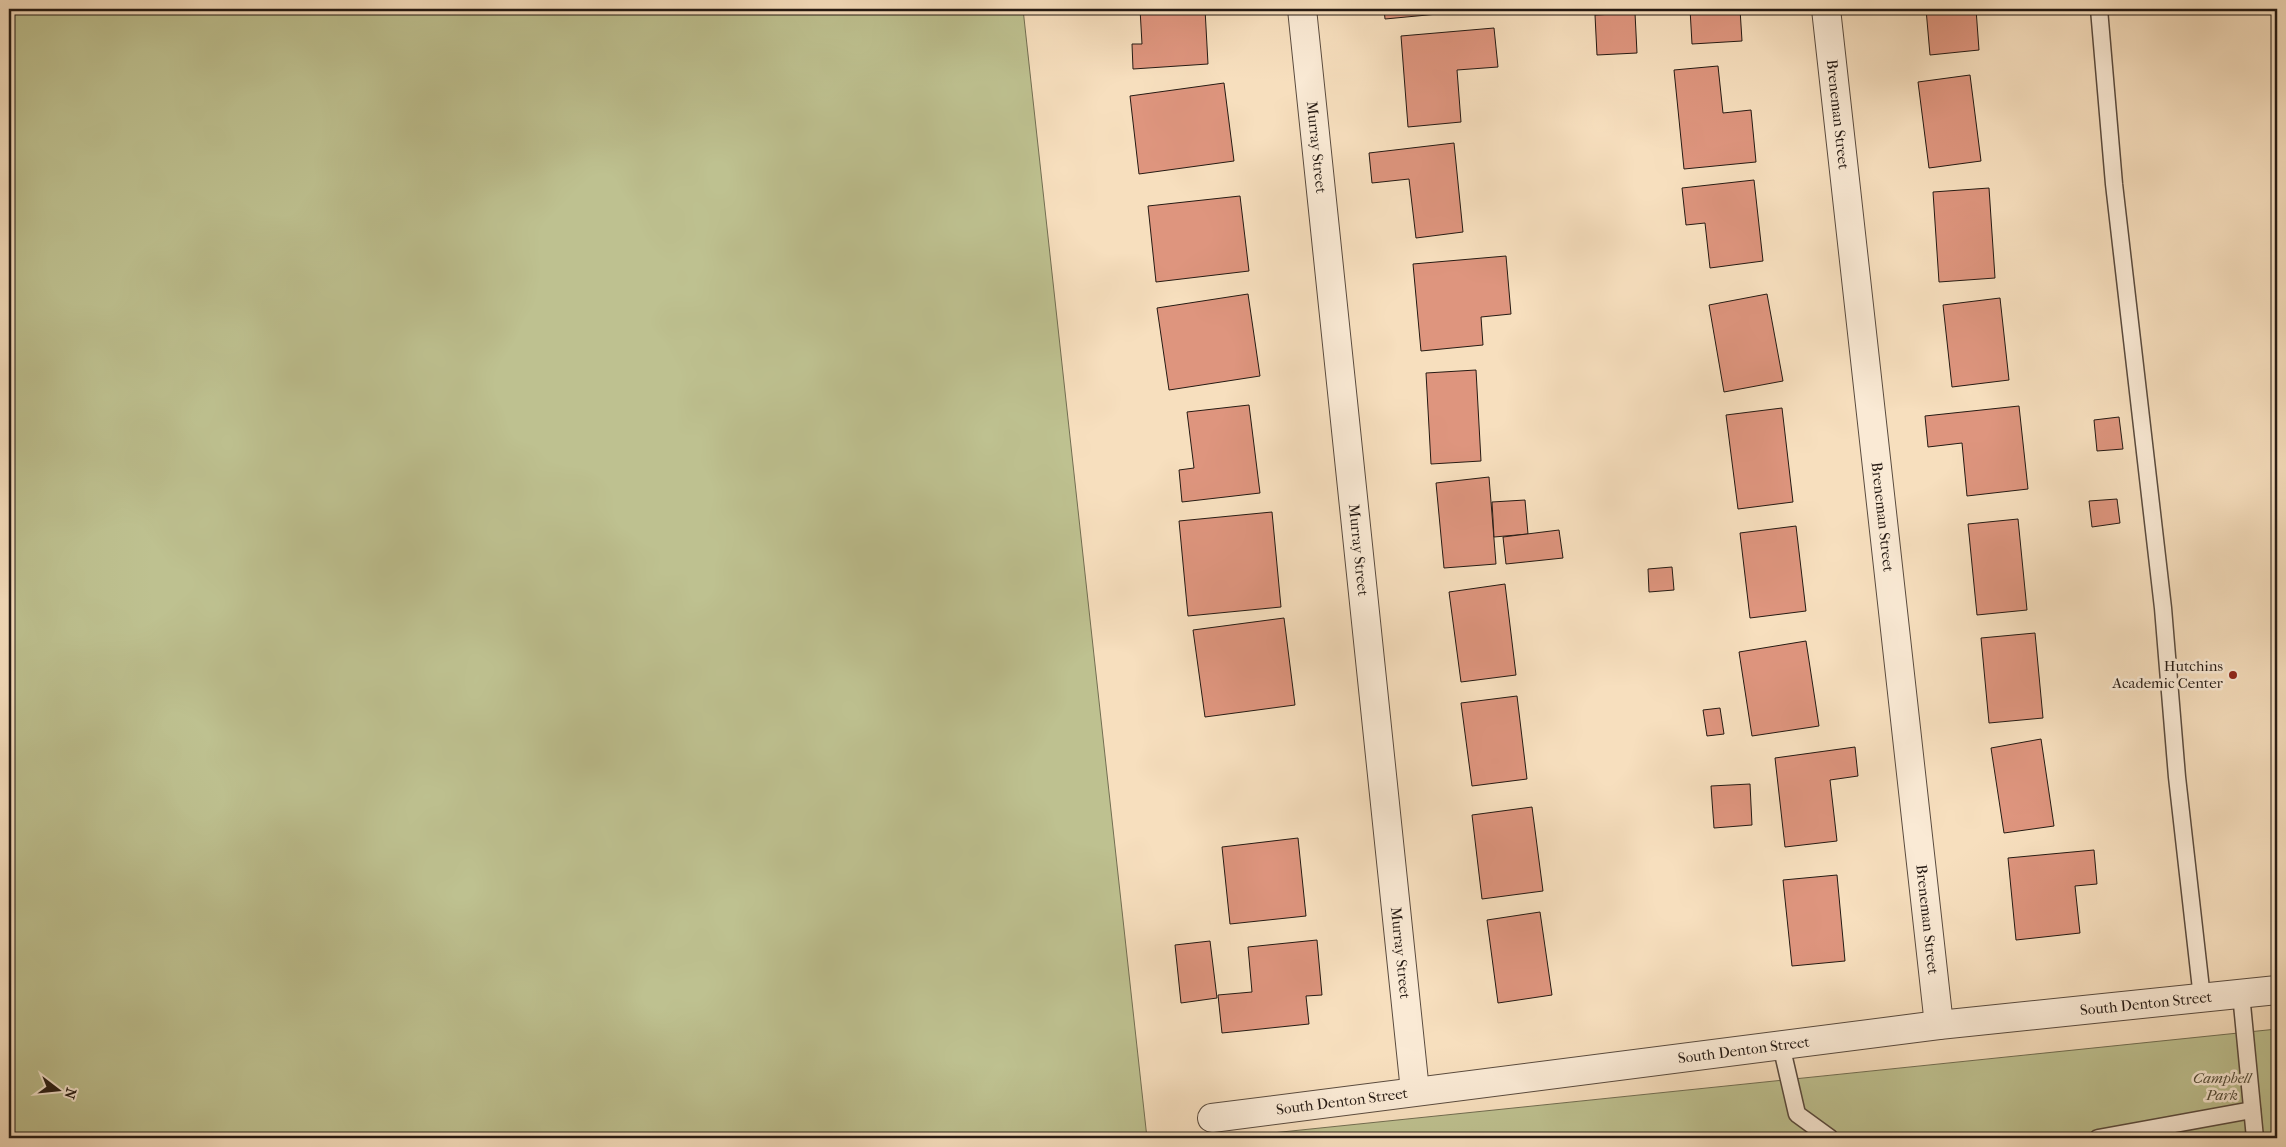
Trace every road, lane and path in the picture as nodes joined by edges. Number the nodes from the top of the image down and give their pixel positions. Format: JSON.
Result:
{"nodes":[{"id":1,"x":1302,"y":9,"type":"edge"},
{"id":2,"x":1826,"y":9,"type":"edge"},
{"id":3,"x":2099,"y":9,"type":"edge"},
{"id":4,"x":2277,"y":990,"type":"edge"},
{"id":5,"x":2241,"y":994,"type":"junction"},
{"id":6,"x":2202,"y":998,"type":"junction"},
{"id":7,"x":1939,"y":1025,"type":"junction"},
{"id":8,"x":1782,"y":1045,"type":"junction"},
{"id":9,"x":1415,"y":1091,"type":"junction"},
{"id":10,"x":2252,"y":1110,"type":"junction"},
{"id":11,"x":1212,"y":1118,"type":"dead end"},
{"id":12,"x":1830,"y":1138,"type":"edge"},
{"id":13,"x":2098,"y":1138,"type":"edge"},
{"id":14,"x":2255,"y":1138,"type":"edge"}],
"edges":[{"from":1,"to":9,"type":"street","name":"Murray Street"},
{"from":2,"to":7,"type":"street","name":"Breneman Street"},
{"from":3,"to":6,"type":"lane"},
{"from":4,"to":5,"type":"street","name":"South Denton Street"},
{"from":5,"to":6,"type":"street","name":"South Denton Street"},
{"from":5,"to":10,"type":"lane"},
{"from":6,"to":7,"type":"street","name":"South Denton Street"},
{"from":7,"to":8,"type":"street","name":"South Denton Street"},
{"from":8,"to":9,"type":"street","name":"South Denton Street"},
{"from":8,"to":12,"type":"lane"},
{"from":9,"to":11,"type":"street","name":"South Denton Street"},
{"from":10,"to":13,"type":"lane"},
{"from":10,"to":14,"type":"lane"}]}
